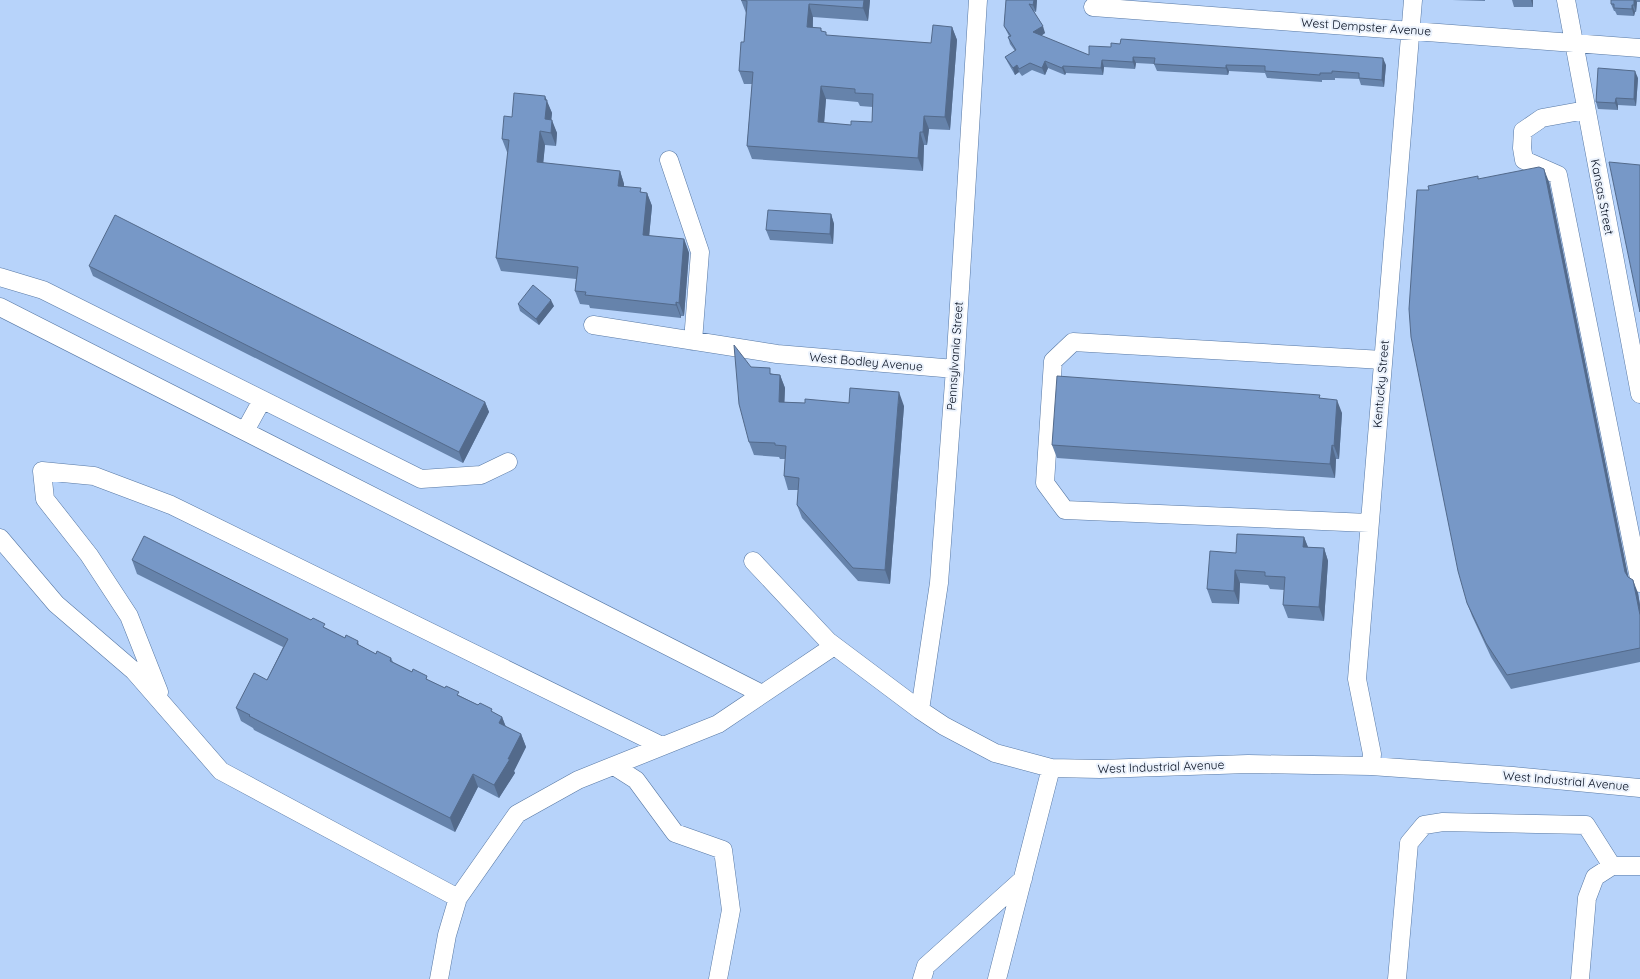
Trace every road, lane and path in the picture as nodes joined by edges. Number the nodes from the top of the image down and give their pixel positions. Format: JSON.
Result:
{"nodes":[{"id":1,"x":978,"y":0,"type":"edge"},
{"id":2,"x":1413,"y":0,"type":"edge"},
{"id":3,"x":1566,"y":0,"type":"edge"},
{"id":4,"x":1093,"y":8,"type":"dead end"},
{"id":5,"x":1411,"y":30,"type":"junction"},
{"id":6,"x":1573,"y":43,"type":"junction"},
{"id":7,"x":1640,"y":48,"type":"edge"},
{"id":8,"x":1586,"y":110,"type":"junction"},
{"id":9,"x":669,"y":160,"type":"dead end"},
{"id":10,"x":0,"y":277,"type":"edge"},
{"id":11,"x":0,"y":307,"type":"edge"},
{"id":12,"x":593,"y":325,"type":"dead end"},
{"id":13,"x":693,"y":341,"type":"junction"},
{"id":14,"x":1383,"y":360,"type":"junction"},
{"id":15,"x":954,"y":369,"type":"junction"},
{"id":16,"x":1640,"y":394,"type":"edge"},
{"id":17,"x":262,"y":400,"type":"junction"},
{"id":18,"x":244,"y":431,"type":"junction"},
{"id":19,"x":508,"y":462,"type":"dead end"},
{"id":20,"x":1369,"y":523,"type":"junction"},
{"id":21,"x":0,"y":538,"type":"edge"},
{"id":22,"x":753,"y":561,"type":"dead end"},
{"id":23,"x":1640,"y":583,"type":"edge"},
{"id":24,"x":834,"y":646,"type":"junction"},
{"id":25,"x":762,"y":694,"type":"junction"},
{"id":26,"x":163,"y":704,"type":"junction"},
{"id":27,"x":920,"y":710,"type":"junction"},
{"id":28,"x":662,"y":746,"type":"junction"},
{"id":29,"x":614,"y":766,"type":"junction"},
{"id":30,"x":1371,"y":766,"type":"junction"},
{"id":31,"x":1051,"y":768,"type":"junction"},
{"id":32,"x":1640,"y":788,"type":"edge"},
{"id":33,"x":1612,"y":866,"type":"junction"},
{"id":34,"x":1640,"y":866,"type":"edge"},
{"id":35,"x":1023,"y":879,"type":"junction"},
{"id":36,"x":458,"y":898,"type":"junction"},
{"id":37,"x":439,"y":979,"type":"edge"},
{"id":38,"x":718,"y":979,"type":"edge"},
{"id":39,"x":922,"y":979,"type":"edge"},
{"id":40,"x":996,"y":979,"type":"edge"},
{"id":41,"x":1398,"y":979,"type":"edge"},
{"id":42,"x":1580,"y":979,"type":"edge"}],
"edges":[{"from":1,"to":15,"type":"street","name":"Pennsylvania Street"},
{"from":2,"to":5,"type":"street","name":"Kentucky Street"},
{"from":3,"to":6,"type":"street","name":"Kansas Street"},
{"from":4,"to":5,"type":"street","name":"West Dempster Avenue"},
{"from":5,"to":6,"type":"street","name":"West Dempster Avenue"},
{"from":5,"to":14,"type":"street","name":"Kentucky Street"},
{"from":6,"to":7,"type":"street","name":"West Dempster Avenue"},
{"from":6,"to":8,"type":"street","name":"Kansas Street"},
{"from":8,"to":16,"type":"street","name":"Kansas Street"},
{"from":8,"to":23,"type":"street"},
{"from":9,"to":13,"type":"street"},
{"from":10,"to":17,"type":"street"},
{"from":11,"to":18,"type":"street"},
{"from":12,"to":13,"type":"street","name":"West Bodley Avenue"},
{"from":13,"to":15,"type":"street","name":"West Bodley Avenue"},
{"from":14,"to":20,"type":"street","name":"Kentucky Street"},
{"from":14,"to":20,"type":"street"},
{"from":15,"to":27,"type":"street","name":"Pennsylvania Street"},
{"from":17,"to":18,"type":"street"},
{"from":17,"to":19,"type":"street"},
{"from":18,"to":25,"type":"street"},
{"from":20,"to":30,"type":"street","name":"Kentucky Street"},
{"from":21,"to":26,"type":"street"},
{"from":22,"to":24,"type":"street","name":"West Industrial Avenue"},
{"from":24,"to":25,"type":"street"},
{"from":24,"to":27,"type":"street","name":"West Industrial Avenue"},
{"from":25,"to":28,"type":"street"},
{"from":26,"to":28,"type":"street"},
{"from":26,"to":36,"type":"street"},
{"from":27,"to":31,"type":"street","name":"West Industrial Avenue"},
{"from":28,"to":29,"type":"street"},
{"from":29,"to":36,"type":"street"},
{"from":29,"to":38,"type":"street"},
{"from":30,"to":31,"type":"street","name":"West Industrial Avenue"},
{"from":30,"to":32,"type":"street","name":"West Industrial Avenue"},
{"from":31,"to":35,"type":"street"},
{"from":33,"to":34,"type":"street"},
{"from":33,"to":41,"type":"street"},
{"from":33,"to":42,"type":"street"},
{"from":35,"to":39,"type":"street"},
{"from":35,"to":40,"type":"street"},
{"from":36,"to":37,"type":"street"}]}
